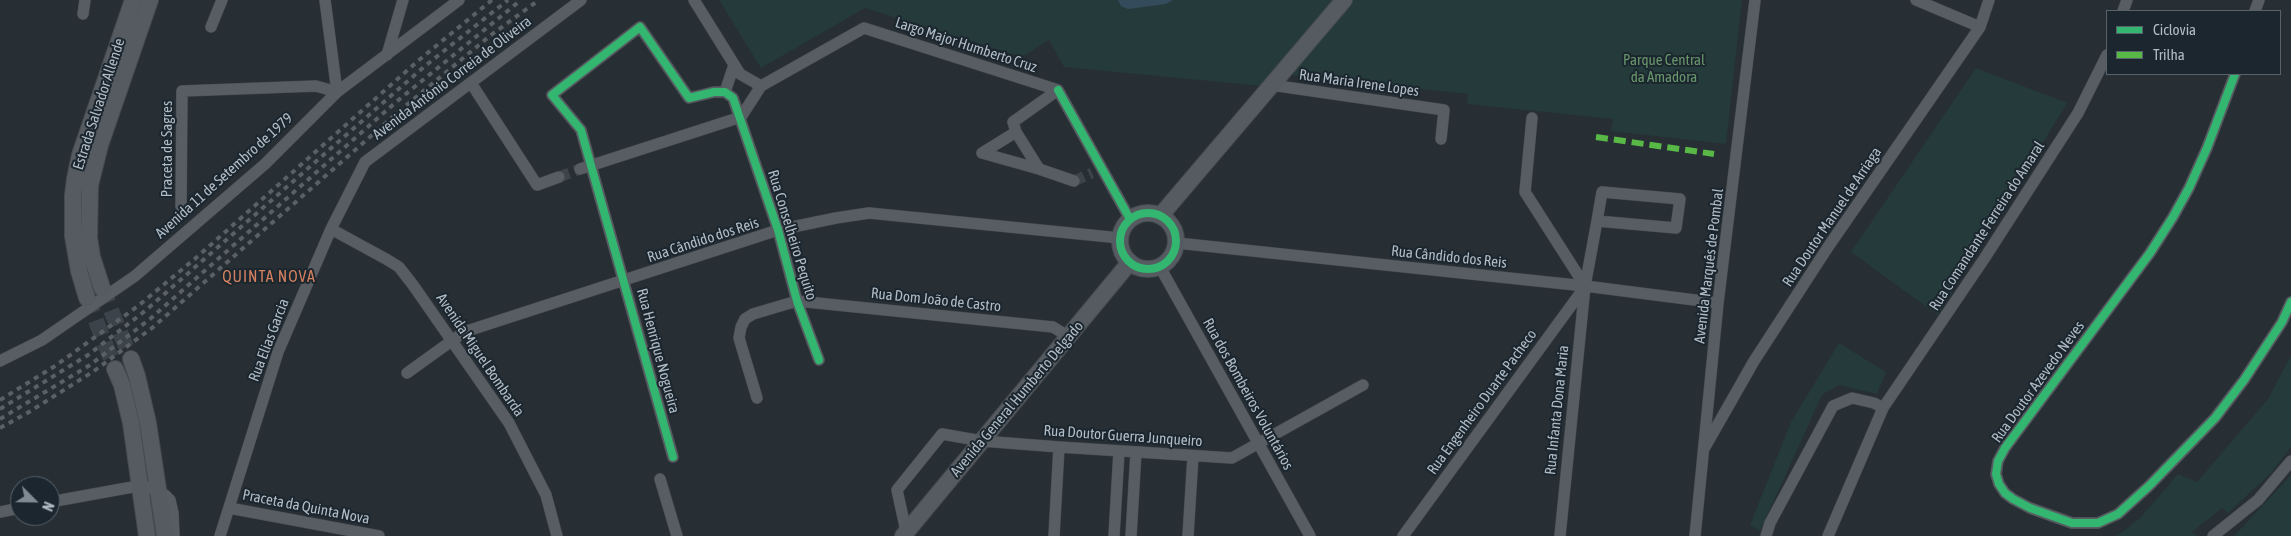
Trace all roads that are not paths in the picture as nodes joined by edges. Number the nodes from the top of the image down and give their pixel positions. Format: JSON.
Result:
{"nodes":[{"id":1,"x":84,"y":0,"type":"edge"},
{"id":2,"x":133,"y":0,"type":"edge"},
{"id":3,"x":150,"y":0,"type":"edge"},
{"id":4,"x":222,"y":0,"type":"edge"},
{"id":5,"x":325,"y":0,"type":"edge"},
{"id":6,"x":403,"y":0,"type":"edge"},
{"id":7,"x":460,"y":0,"type":"edge"},
{"id":8,"x":581,"y":0,"type":"edge"},
{"id":9,"x":694,"y":0,"type":"edge"},
{"id":10,"x":1344,"y":0,"type":"edge"},
{"id":11,"x":1755,"y":0,"type":"edge"},
{"id":12,"x":1916,"y":0,"type":"edge"},
{"id":13,"x":1989,"y":0,"type":"edge"},
{"id":14,"x":83,"y":14,"type":"dead end"},
{"id":15,"x":211,"y":27,"type":"dead end"},
{"id":16,"x":1980,"y":27,"type":"junction"},
{"id":17,"x":387,"y":55,"type":"junction"},
{"id":18,"x":2106,"y":57,"type":"edge"},
{"id":19,"x":734,"y":66,"type":"junction"},
{"id":20,"x":2234,"y":75,"type":"edge"},
{"id":21,"x":471,"y":83,"type":"junction"},
{"id":22,"x":1271,"y":85,"type":"junction"},
{"id":23,"x":762,"y":86,"type":"junction"},
{"id":24,"x":1058,"y":90,"type":"junction"},
{"id":25,"x":337,"y":92,"type":"junction"},
{"id":26,"x":725,"y":92,"type":"junction"},
{"id":27,"x":741,"y":117,"type":"junction"},
{"id":28,"x":1532,"y":118,"type":"dead end"},
{"id":29,"x":1016,"y":132,"type":"junction"},
{"id":30,"x":1441,"y":139,"type":"dead end"},
{"id":31,"x":365,"y":162,"type":"joint"},
{"id":32,"x":585,"y":168,"type":"junction"},
{"id":33,"x":1039,"y":169,"type":"junction"},
{"id":34,"x":559,"y":177,"type":"tunnel mouth"},
{"id":35,"x":1074,"y":181,"type":"tunnel mouth"},
{"id":36,"x":181,"y":206,"type":"dead end"},
{"id":37,"x":1161,"y":215,"type":"junction"},
{"id":38,"x":1130,"y":219,"type":"junction"},
{"id":39,"x":1597,"y":221,"type":"junction"},
{"id":40,"x":331,"y":229,"type":"junction"},
{"id":41,"x":778,"y":230,"type":"junction"},
{"id":42,"x":1120,"y":238,"type":"junction"},
{"id":43,"x":1177,"y":243,"type":"junction"},
{"id":44,"x":1130,"y":262,"type":"junction"},
{"id":45,"x":1160,"y":266,"type":"junction"},
{"id":46,"x":625,"y":280,"type":"junction"},
{"id":47,"x":1585,"y":286,"type":"junction"},
{"id":48,"x":102,"y":288,"type":"tunnel mouth"},
{"id":49,"x":87,"y":298,"type":"tunnel mouth"},
{"id":50,"x":797,"y":301,"type":"junction"},
{"id":51,"x":2291,"y":302,"type":"edge"},
{"id":52,"x":1718,"y":303,"type":"junction"},
{"id":53,"x":1070,"y":337,"type":"junction"},
{"id":54,"x":452,"y":340,"type":"junction"},
{"id":55,"x":131,"y":359,"type":"tunnel mouth"},
{"id":56,"x":819,"y":360,"type":"dead end"},
{"id":57,"x":0,"y":361,"type":"edge"},
{"id":58,"x":115,"y":369,"type":"tunnel mouth"},
{"id":59,"x":407,"y":373,"type":"dead end"},
{"id":60,"x":1363,"y":386,"type":"dead end"},
{"id":61,"x":757,"y":398,"type":"dead end"},
{"id":62,"x":1883,"y":408,"type":"junction"},
{"id":63,"x":982,"y":440,"type":"junction"},
{"id":64,"x":1258,"y":444,"type":"junction"},
{"id":65,"x":1059,"y":447,"type":"junction"},
{"id":66,"x":1119,"y":451,"type":"junction"},
{"id":67,"x":1136,"y":452,"type":"junction"},
{"id":68,"x":1702,"y":453,"type":"junction"},
{"id":69,"x":1193,"y":456,"type":"junction"},
{"id":70,"x":673,"y":457,"type":"dead end"},
{"id":71,"x":2291,"y":460,"type":"edge"},
{"id":72,"x":660,"y":479,"type":"dead end"},
{"id":73,"x":140,"y":486,"type":"junction"},
{"id":74,"x":158,"y":492,"type":"junction"},
{"id":75,"x":60,"y":500,"type":"edge"},
{"id":76,"x":228,"y":508,"type":"junction"},
{"id":77,"x":905,"y":534,"type":"edge"},
{"id":78,"x":146,"y":536,"type":"edge"},
{"id":79,"x":164,"y":536,"type":"edge"},
{"id":80,"x":174,"y":536,"type":"edge"},
{"id":81,"x":220,"y":536,"type":"edge"},
{"id":82,"x":379,"y":536,"type":"edge"},
{"id":83,"x":557,"y":536,"type":"edge"},
{"id":84,"x":677,"y":536,"type":"edge"},
{"id":85,"x":1054,"y":536,"type":"edge"},
{"id":86,"x":1114,"y":536,"type":"edge"},
{"id":87,"x":1131,"y":536,"type":"edge"},
{"id":88,"x":1188,"y":536,"type":"edge"},
{"id":89,"x":1310,"y":536,"type":"edge"},
{"id":90,"x":1403,"y":536,"type":"edge"},
{"id":91,"x":1560,"y":536,"type":"edge"},
{"id":92,"x":1696,"y":536,"type":"edge"},
{"id":93,"x":1766,"y":536,"type":"edge"},
{"id":94,"x":1828,"y":536,"type":"edge"},
{"id":95,"x":2213,"y":536,"type":"edge"}],
"edges":[{"from":1,"to":14,"type":"street"},
{"from":2,"to":49,"type":"main road","name":"Estrada Salvador Allende"},
{"from":3,"to":48,"type":"main road","name":"Estrada Salvador Allende"},
{"from":4,"to":15,"type":"street"},
{"from":5,"to":25,"type":"street"},
{"from":6,"to":17,"type":"street"},
{"from":7,"to":17,"type":"street","name":"Avenida 11 de Setembro de 1979"},
{"from":8,"to":21,"type":"street","name":"Avenida António Correia de Oliveira"},
{"from":9,"to":19,"type":"street"},
{"from":10,"to":22,"type":"main road"},
{"from":11,"to":52,"type":"street","name":"Avenida Marquês de Pombal"},
{"from":12,"to":16,"type":"street"},
{"from":13,"to":16,"type":"street","name":"Rua Doutor Manuel de Arriaga"},
{"from":16,"to":68,"type":"street","name":"Rua Doutor Manuel de Arriaga"},
{"from":17,"to":25,"type":"street","name":"Avenida 11 de Setembro de 1979"},
{"from":18,"to":62,"type":"street","name":"Rua Comandante Ferreira do Amaral"},
{"from":19,"to":23,"type":"street"},
{"from":19,"to":26,"type":"street"},
{"from":20,"to":51,"type":"street","name":"Rua Doutor Azevedo Neves"},
{"from":21,"to":31,"type":"street","name":"Avenida António Correia de Oliveira"},
{"from":21,"to":34,"type":"street"},
{"from":22,"to":30,"type":"street","name":"Rua Maria Irene Lopes"},
{"from":22,"to":37,"type":"main road"},
{"from":23,"to":24,"type":"street","name":"Largo Major Humberto Cruz"},
{"from":23,"to":27,"type":"street"},
{"from":24,"to":29,"type":"street"},
{"from":24,"to":38,"type":"street"},
{"from":25,"to":36,"type":"street","name":"Praceta de Sagres"},
{"from":25,"to":57,"type":"street","name":"Avenida 11 de Setembro de 1979"},
{"from":26,"to":27,"type":"street","name":"Rua Conselheiro Pequito"},
{"from":26,"to":32,"type":"street","name":"Rua Henrique Nogueira"},
{"from":27,"to":32,"type":"street"},
{"from":27,"to":41,"type":"street","name":"Rua Conselheiro Pequito"},
{"from":28,"to":47,"type":"street"},
{"from":29,"to":33,"type":"street"},
{"from":29,"to":33,"type":"street"},
{"from":31,"to":40,"type":"street","name":"Rua Elias Garcia"},
{"from":32,"to":46,"type":"street","name":"Rua Henrique Nogueira"},
{"from":33,"to":35,"type":"street"},
{"from":37,"to":38,"type":"main road"},
{"from":37,"to":43,"type":"main road"},
{"from":38,"to":42,"type":"main road"},
{"from":39,"to":39,"type":"street","name":"Rua Infanta Dona Maria"},
{"from":39,"to":47,"type":"street","name":"Rua Infanta Dona Maria"},
{"from":40,"to":54,"type":"street","name":"Avenida Miguel Bombarda"},
{"from":40,"to":76,"type":"street","name":"Rua Elias Garcia"},
{"from":41,"to":42,"type":"street","name":"Rua Cândido dos Reis"},
{"from":41,"to":46,"type":"street","name":"Rua Cândido dos Reis"},
{"from":41,"to":50,"type":"street","name":"Rua Conselheiro Pequito"},
{"from":42,"to":44,"type":"main road"},
{"from":43,"to":45,"type":"main road"},
{"from":43,"to":47,"type":"street","name":"Rua Cândido dos Reis"},
{"from":44,"to":45,"type":"main road"},
{"from":44,"to":53,"type":"main road","name":"Avenida General Humberto Delgado"},
{"from":45,"to":64,"type":"street","name":"Rua dos Bombeiros Voluntários"},
{"from":46,"to":54,"type":"street","name":"Rua Cândido dos Reis"},
{"from":46,"to":70,"type":"street","name":"Rua Henrique Nogueira"},
{"from":47,"to":52,"type":"street","name":"Rua Cândido dos Reis"},
{"from":47,"to":90,"type":"street","name":"Rua Engenheiro Duarte Pacheco"},
{"from":47,"to":91,"type":"street","name":"Rua Infanta Dona Maria"},
{"from":50,"to":53,"type":"street","name":"Rua Dom João de Castro"},
{"from":50,"to":56,"type":"street","name":"Rua Conselheiro Pequito"},
{"from":50,"to":61,"type":"street"},
{"from":52,"to":68,"type":"street","name":"Avenida Marquês de Pombal"},
{"from":53,"to":63,"type":"main road","name":"Avenida General Humberto Delgado"},
{"from":54,"to":59,"type":"street","name":"Rua Cândido dos Reis"},
{"from":54,"to":83,"type":"street","name":"Avenida Miguel Bombarda"},
{"from":55,"to":74,"type":"main road"},
{"from":58,"to":73,"type":"main road"},
{"from":60,"to":64,"type":"street","name":"Rua Doutor Guerra Junqueiro"},
{"from":62,"to":93,"type":"street"},
{"from":62,"to":94,"type":"street","name":"Rua Comandante Ferreira do Amaral"},
{"from":63,"to":65,"type":"street","name":"Rua Doutor Guerra Junqueiro"},
{"from":63,"to":77,"type":"main road","name":"Avenida General Humberto Delgado"},
{"from":63,"to":77,"type":"street"},
{"from":64,"to":69,"type":"street","name":"Rua Doutor Guerra Junqueiro"},
{"from":64,"to":89,"type":"street","name":"Rua dos Bombeiros Voluntários"},
{"from":65,"to":66,"type":"street","name":"Rua Doutor Guerra Junqueiro"},
{"from":65,"to":85,"type":"street"},
{"from":66,"to":67,"type":"street","name":"Rua Doutor Guerra Junqueiro"},
{"from":66,"to":86,"type":"street"},
{"from":67,"to":69,"type":"street","name":"Rua Doutor Guerra Junqueiro"},
{"from":67,"to":87,"type":"street"},
{"from":68,"to":92,"type":"street","name":"Avenida Marquês de Pombal"},
{"from":69,"to":88,"type":"street"},
{"from":71,"to":95,"type":"street"},
{"from":72,"to":84,"type":"street"},
{"from":73,"to":74,"type":"street"},
{"from":73,"to":75,"type":"street"},
{"from":73,"to":78,"type":"main road"},
{"from":74,"to":79,"type":"main road"},
{"from":74,"to":80,"type":"street"},
{"from":76,"to":81,"type":"street","name":"Rua Elias Garcia"},
{"from":76,"to":82,"type":"street","name":"Praceta da Quinta Nova"}]}
